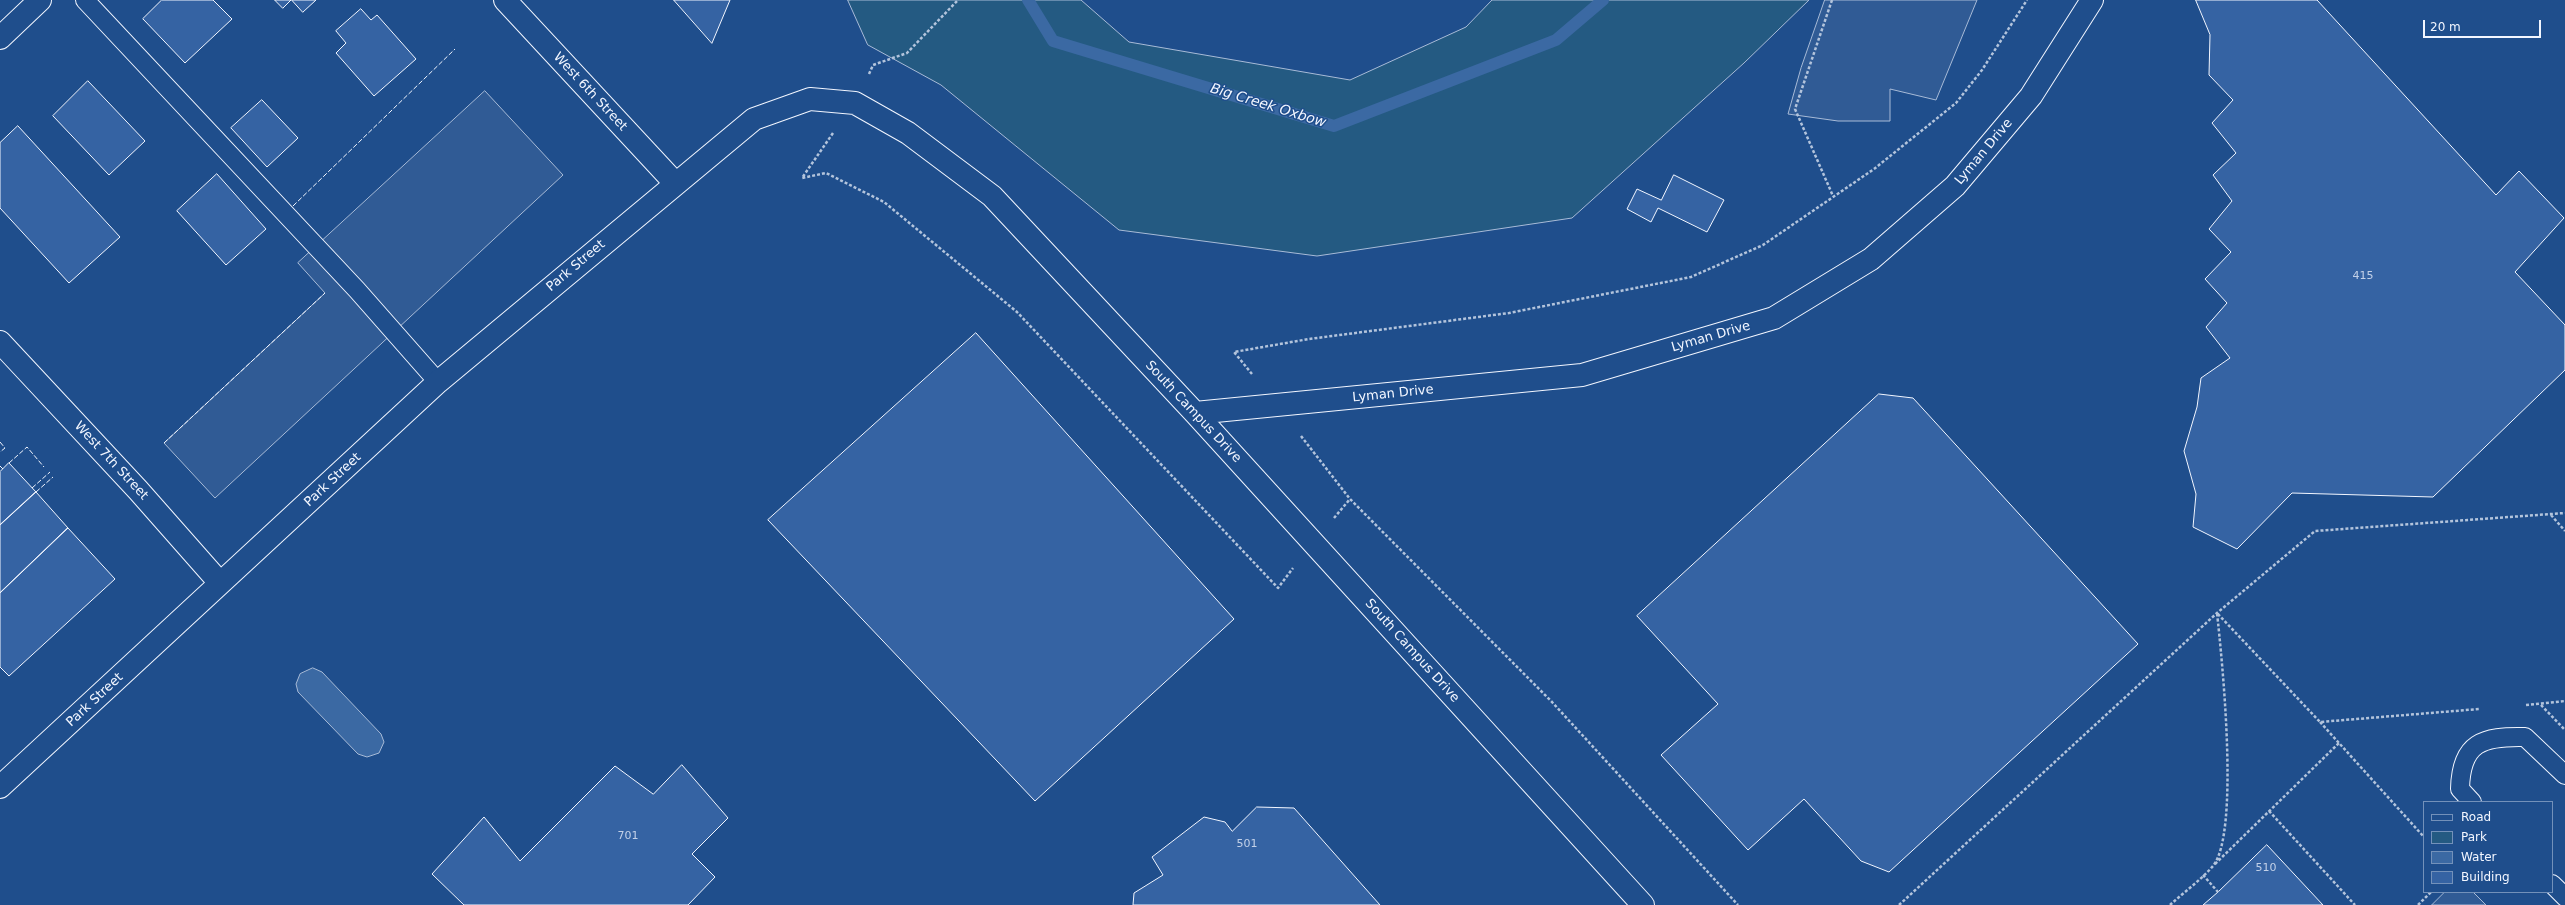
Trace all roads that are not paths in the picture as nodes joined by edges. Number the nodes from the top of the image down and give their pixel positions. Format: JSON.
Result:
{"nodes":[{"id":1,"x":40,"y":0,"type":"edge"},
{"id":2,"x":85,"y":0,"type":"edge"},
{"id":3,"x":505,"y":0,"type":"edge"},
{"id":4,"x":2092,"y":0,"type":"edge"},
{"id":5,"x":0,"y":38,"type":"edge"},
{"id":6,"x":675,"y":183,"type":"junction"},
{"id":7,"x":0,"y":342,"type":"edge"},
{"id":8,"x":438,"y":382,"type":"junction"},
{"id":9,"x":1195,"y":413,"type":"junction"},
{"id":10,"x":220,"y":583,"type":"junction"},
{"id":11,"x":2565,"y":775,"type":"edge"},
{"id":12,"x":0,"y":787,"type":"edge"},
{"id":13,"x":2471,"y":801,"type":"edge"},
{"id":14,"x":2553,"y":885,"type":"edge"},
{"id":15,"x":2565,"y":897,"type":"edge"},
{"id":16,"x":1644,"y":905,"type":"edge"}],
"edges":[{"from":1,"to":5,"type":"street"},
{"from":2,"to":8,"type":"lane"},
{"from":3,"to":6,"type":"street","name":"West 6th Street"},
{"from":4,"to":9,"type":"street","name":"Lyman Drive"},
{"from":6,"to":8,"type":"street","name":"Park Street"},
{"from":6,"to":9,"type":"street","name":"South Campus Drive"},
{"from":7,"to":10,"type":"street","name":"West 7th Street"},
{"from":8,"to":10,"type":"street","name":"Park Street"},
{"from":9,"to":16,"type":"street","name":"South Campus Drive"},
{"from":10,"to":12,"type":"street","name":"Park Street"},
{"from":11,"to":13,"type":"lane"},
{"from":14,"to":15,"type":"lane"}]}
